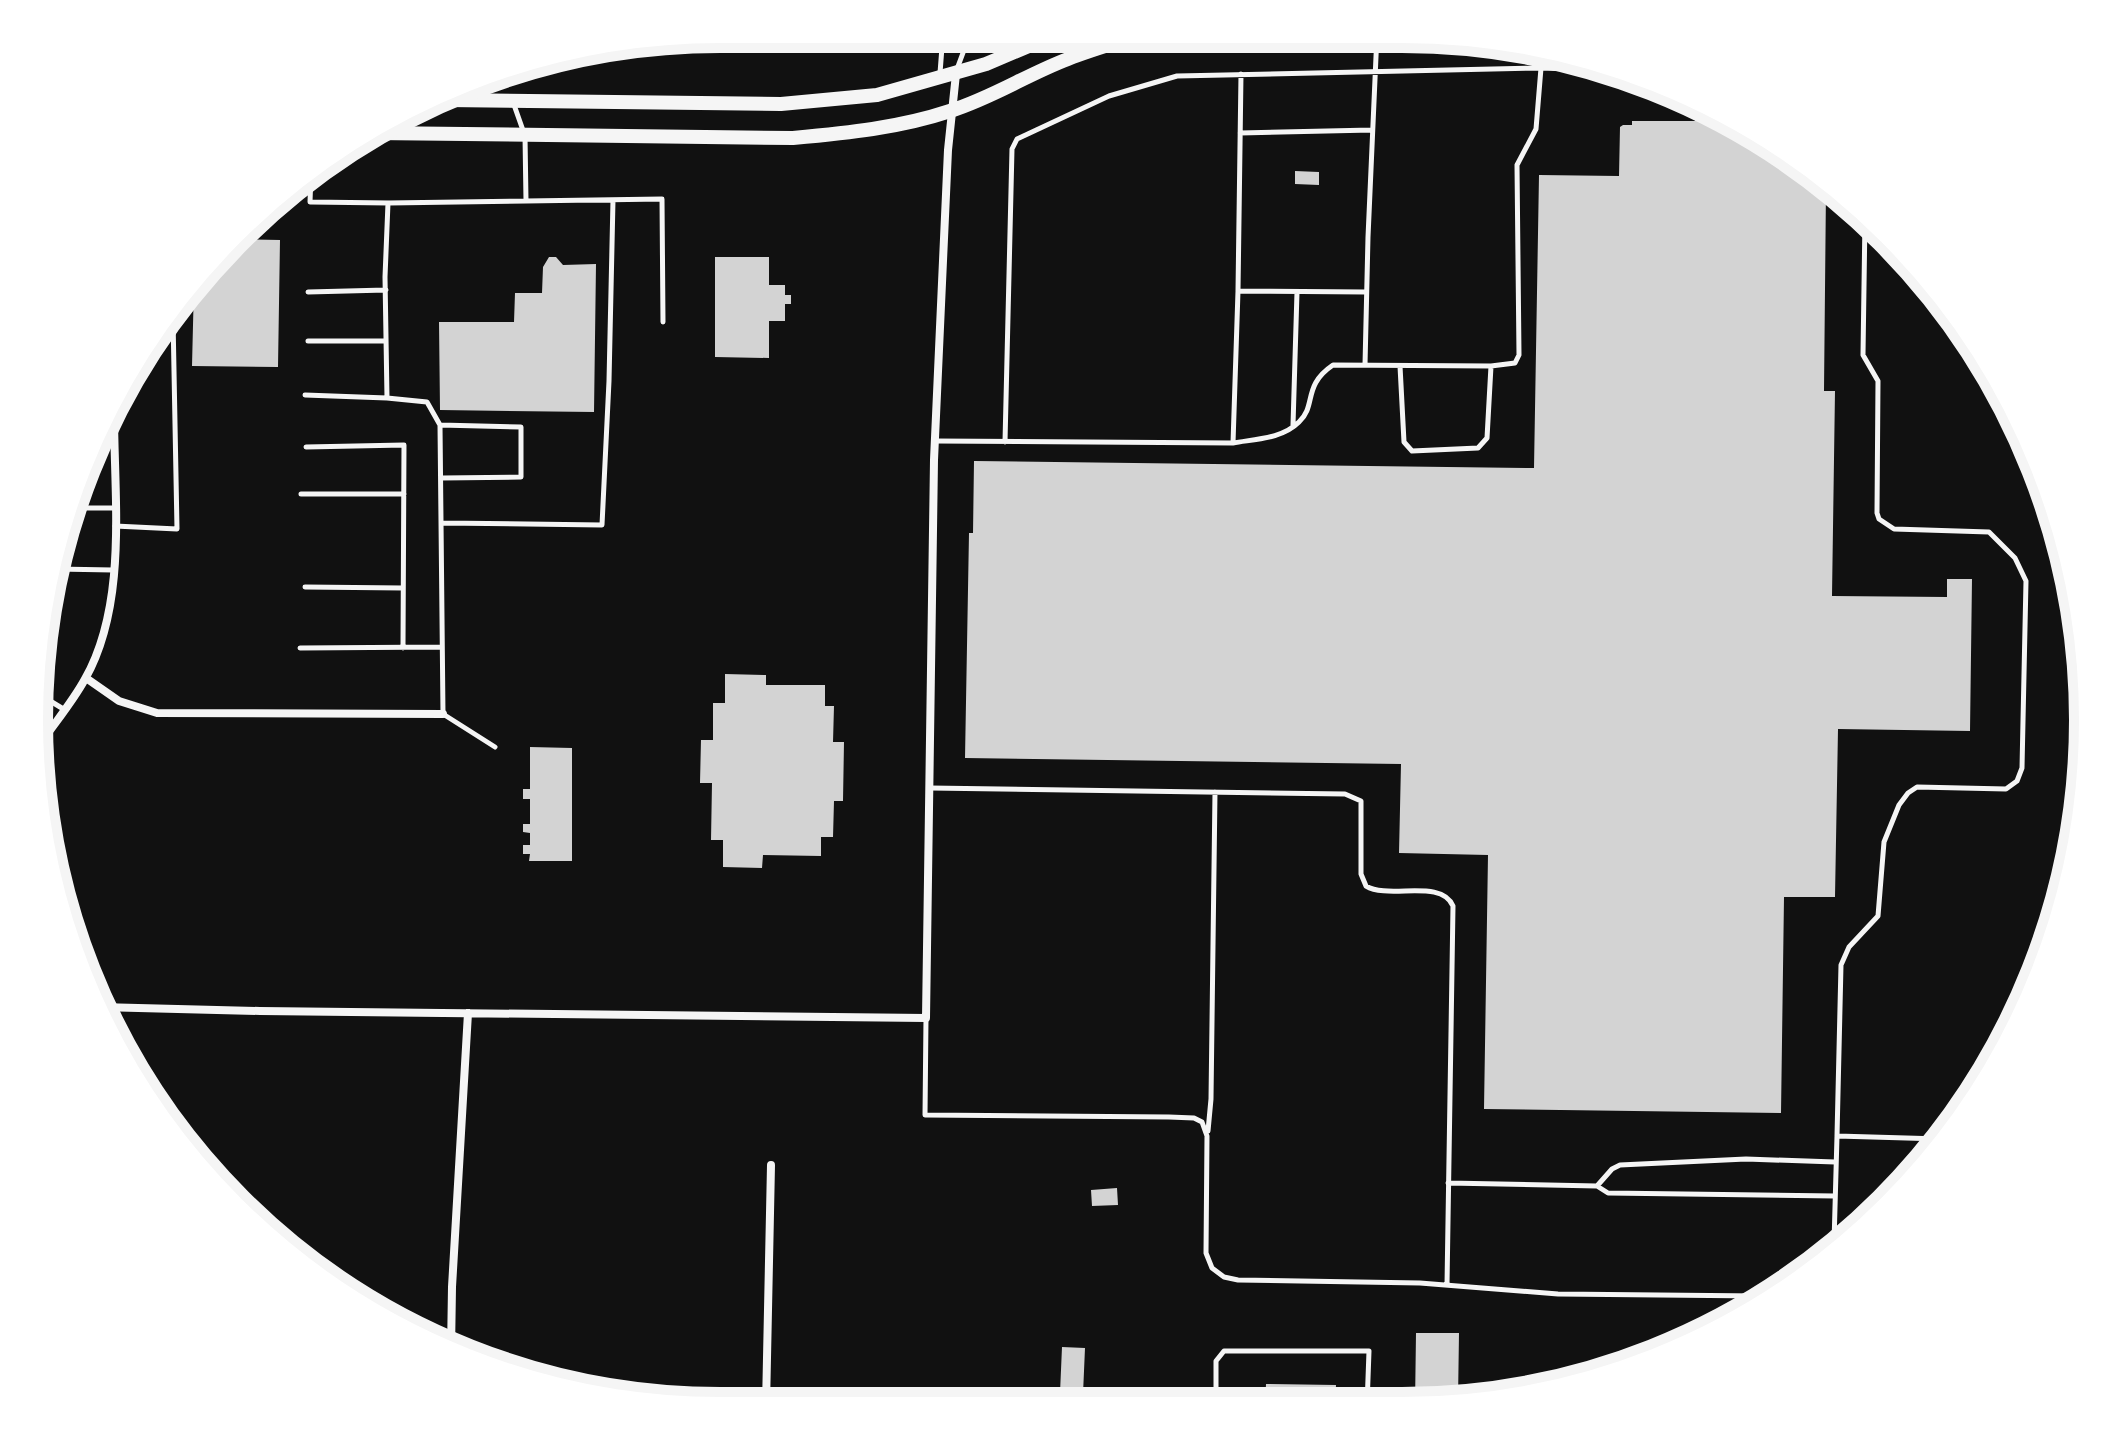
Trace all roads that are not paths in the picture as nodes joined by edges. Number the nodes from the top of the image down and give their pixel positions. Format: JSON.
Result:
{"nodes":[{"id":1,"x":943,"y":48,"type":"edge"},
{"id":2,"x":965,"y":48,"type":"edge"},
{"id":3,"x":1024,"y":48,"type":"edge"},
{"id":4,"x":1101,"y":48,"type":"edge"},
{"id":5,"x":1377,"y":48,"type":"edge"},
{"id":6,"x":1541,"y":68,"type":"junction"},
{"id":7,"x":1567,"y":69,"type":"edge"},
{"id":8,"x":1376,"y":70,"type":"junction"},
{"id":9,"x":956,"y":74,"type":"junction"},
{"id":10,"x":1241,"y":74,"type":"junction"},
{"id":11,"x":939,"y":78,"type":"junction"},
{"id":12,"x":460,"y":100,"type":"edge"},
{"id":13,"x":513,"y":101,"type":"junction"},
{"id":14,"x":953,"y":110,"type":"junction"},
{"id":15,"x":1372,"y":130,"type":"junction"},
{"id":16,"x":393,"y":133,"type":"edge"},
{"id":17,"x":1240,"y":133,"type":"junction"},
{"id":18,"x":525,"y":136,"type":"junction"},
{"id":19,"x":311,"y":187,"type":"edge"},
{"id":20,"x":613,"y":200,"type":"junction"},
{"id":21,"x":526,"y":201,"type":"junction"},
{"id":22,"x":392,"y":203,"type":"junction"},
{"id":23,"x":1865,"y":234,"type":"edge"},
{"id":24,"x":386,"y":290,"type":"junction"},
{"id":25,"x":1238,"y":291,"type":"junction"},
{"id":26,"x":308,"y":292,"type":"dead end"},
{"id":27,"x":1297,"y":292,"type":"junction"},
{"id":28,"x":1366,"y":292,"type":"junction"},
{"id":29,"x":663,"y":322,"type":"dead end"},
{"id":30,"x":173,"y":330,"type":"edge"},
{"id":31,"x":308,"y":341,"type":"dead end"},
{"id":32,"x":386,"y":341,"type":"junction"},
{"id":33,"x":1365,"y":365,"type":"junction"},
{"id":34,"x":1400,"y":366,"type":"junction"},
{"id":35,"x":1491,"y":366,"type":"junction"},
{"id":36,"x":305,"y":395,"type":"dead end"},
{"id":37,"x":387,"y":398,"type":"junction"},
{"id":38,"x":440,"y":425,"type":"junction"},
{"id":39,"x":1293,"y":426,"type":"junction"},
{"id":40,"x":114,"y":430,"type":"edge"},
{"id":41,"x":935,"y":441,"type":"junction"},
{"id":42,"x":1005,"y":442,"type":"junction"},
{"id":43,"x":1233,"y":443,"type":"junction"},
{"id":44,"x":306,"y":447,"type":"dead end"},
{"id":45,"x":442,"y":478,"type":"junction"},
{"id":46,"x":301,"y":494,"type":"dead end"},
{"id":47,"x":404,"y":494,"type":"junction"},
{"id":48,"x":83,"y":508,"type":"edge"},
{"id":49,"x":114,"y":508,"type":"junction"},
{"id":50,"x":442,"y":523,"type":"junction"},
{"id":51,"x":115,"y":526,"type":"junction"},
{"id":52,"x":66,"y":569,"type":"edge"},
{"id":53,"x":114,"y":570,"type":"junction"},
{"id":54,"x":305,"y":587,"type":"dead end"},
{"id":55,"x":403,"y":588,"type":"junction"},
{"id":56,"x":442,"y":647,"type":"junction"},
{"id":57,"x":300,"y":648,"type":"dead end"},
{"id":58,"x":403,"y":648,"type":"junction"},
{"id":59,"x":86,"y":678,"type":"junction"},
{"id":60,"x":48,"y":700,"type":"edge"},
{"id":61,"x":65,"y":710,"type":"junction"},
{"id":62,"x":443,"y":714,"type":"junction"},
{"id":63,"x":48,"y":733,"type":"edge"},
{"id":64,"x":495,"y":747,"type":"dead end"},
{"id":65,"x":930,"y":788,"type":"junction"},
{"id":66,"x":1215,"y":792,"type":"junction"},
{"id":67,"x":113,"y":1007,"type":"edge"},
{"id":68,"x":468,"y":1013,"type":"junction"},
{"id":69,"x":926,"y":1018,"type":"junction"},
{"id":70,"x":1207,"y":1136,"type":"junction"},
{"id":71,"x":1837,"y":1136,"type":"junction"},
{"id":72,"x":1927,"y":1139,"type":"edge"},
{"id":73,"x":1835,"y":1162,"type":"junction"},
{"id":74,"x":771,"y":1165,"type":"dead end"},
{"id":75,"x":1448,"y":1183,"type":"junction"},
{"id":76,"x":1597,"y":1186,"type":"junction"},
{"id":77,"x":1835,"y":1196,"type":"junction"},
{"id":78,"x":1834,"y":1234,"type":"edge"},
{"id":79,"x":1447,"y":1285,"type":"junction"},
{"id":80,"x":1748,"y":1296,"type":"edge"},
{"id":81,"x":451,"y":1336,"type":"edge"},
{"id":82,"x":766,"y":1392,"type":"edge"},
{"id":83,"x":1216,"y":1392,"type":"edge"},
{"id":84,"x":1368,"y":1392,"type":"edge"}],
"edges":[{"from":1,"to":11,"type":"lane"},
{"from":2,"to":9,"type":"lane"},
{"from":3,"to":9,"type":"main road"},
{"from":4,"to":14,"type":"main road"},
{"from":5,"to":8,"type":"lane"},
{"from":6,"to":7,"type":"lane"},
{"from":6,"to":8,"type":"lane"},
{"from":6,"to":35,"type":"lane"},
{"from":8,"to":10,"type":"lane"},
{"from":8,"to":15,"type":"lane"},
{"from":9,"to":11,"type":"main road"},
{"from":9,"to":14,"type":"street"},
{"from":10,"to":17,"type":"lane"},
{"from":10,"to":42,"type":"lane"},
{"from":11,"to":13,"type":"main road"},
{"from":12,"to":13,"type":"main road"},
{"from":13,"to":18,"type":"lane"},
{"from":14,"to":18,"type":"main road"},
{"from":14,"to":41,"type":"street"},
{"from":15,"to":17,"type":"lane"},
{"from":15,"to":28,"type":"lane"},
{"from":16,"to":18,"type":"main road"},
{"from":17,"to":25,"type":"lane"},
{"from":18,"to":21,"type":"lane"},
{"from":19,"to":22,"type":"lane"},
{"from":20,"to":21,"type":"lane"},
{"from":20,"to":29,"type":"lane"},
{"from":20,"to":50,"type":"lane"},
{"from":21,"to":22,"type":"lane"},
{"from":22,"to":24,"type":"lane"},
{"from":23,"to":71,"type":"lane"},
{"from":24,"to":26,"type":"lane"},
{"from":24,"to":32,"type":"lane"},
{"from":25,"to":27,"type":"lane"},
{"from":25,"to":43,"type":"lane"},
{"from":27,"to":28,"type":"lane"},
{"from":27,"to":39,"type":"lane"},
{"from":28,"to":33,"type":"lane"},
{"from":30,"to":51,"type":"lane"},
{"from":31,"to":32,"type":"lane"},
{"from":32,"to":37,"type":"lane"},
{"from":33,"to":34,"type":"lane"},
{"from":33,"to":39,"type":"lane"},
{"from":34,"to":35,"type":"lane"},
{"from":34,"to":35,"type":"lane"},
{"from":36,"to":37,"type":"lane"},
{"from":37,"to":38,"type":"lane"},
{"from":38,"to":45,"type":"lane"},
{"from":38,"to":45,"type":"lane"},
{"from":39,"to":43,"type":"lane"},
{"from":40,"to":49,"type":"street"},
{"from":41,"to":42,"type":"lane"},
{"from":41,"to":65,"type":"street"},
{"from":42,"to":43,"type":"lane"},
{"from":44,"to":47,"type":"lane"},
{"from":45,"to":50,"type":"lane"},
{"from":46,"to":47,"type":"lane"},
{"from":47,"to":55,"type":"lane"},
{"from":48,"to":49,"type":"lane"},
{"from":49,"to":51,"type":"street"},
{"from":50,"to":56,"type":"lane"},
{"from":51,"to":53,"type":"street"},
{"from":52,"to":53,"type":"lane"},
{"from":53,"to":59,"type":"street"},
{"from":54,"to":55,"type":"lane"},
{"from":55,"to":58,"type":"lane"},
{"from":56,"to":58,"type":"lane"},
{"from":56,"to":62,"type":"lane"},
{"from":57,"to":58,"type":"lane"},
{"from":59,"to":61,"type":"street"},
{"from":59,"to":62,"type":"street"},
{"from":60,"to":61,"type":"lane"},
{"from":61,"to":63,"type":"street"},
{"from":62,"to":64,"type":"lane"},
{"from":65,"to":66,"type":"lane"},
{"from":65,"to":69,"type":"street"},
{"from":66,"to":70,"type":"lane"},
{"from":66,"to":75,"type":"lane"},
{"from":67,"to":68,"type":"street"},
{"from":68,"to":69,"type":"street"},
{"from":68,"to":81,"type":"street"},
{"from":69,"to":70,"type":"lane"},
{"from":70,"to":79,"type":"lane"},
{"from":71,"to":72,"type":"lane"},
{"from":71,"to":73,"type":"lane"},
{"from":73,"to":76,"type":"lane"},
{"from":73,"to":77,"type":"lane"},
{"from":74,"to":82,"type":"street"},
{"from":75,"to":76,"type":"lane"},
{"from":75,"to":79,"type":"lane"},
{"from":76,"to":77,"type":"lane"},
{"from":77,"to":78,"type":"lane"},
{"from":79,"to":80,"type":"lane"},
{"from":83,"to":84,"type":"lane"}]}
